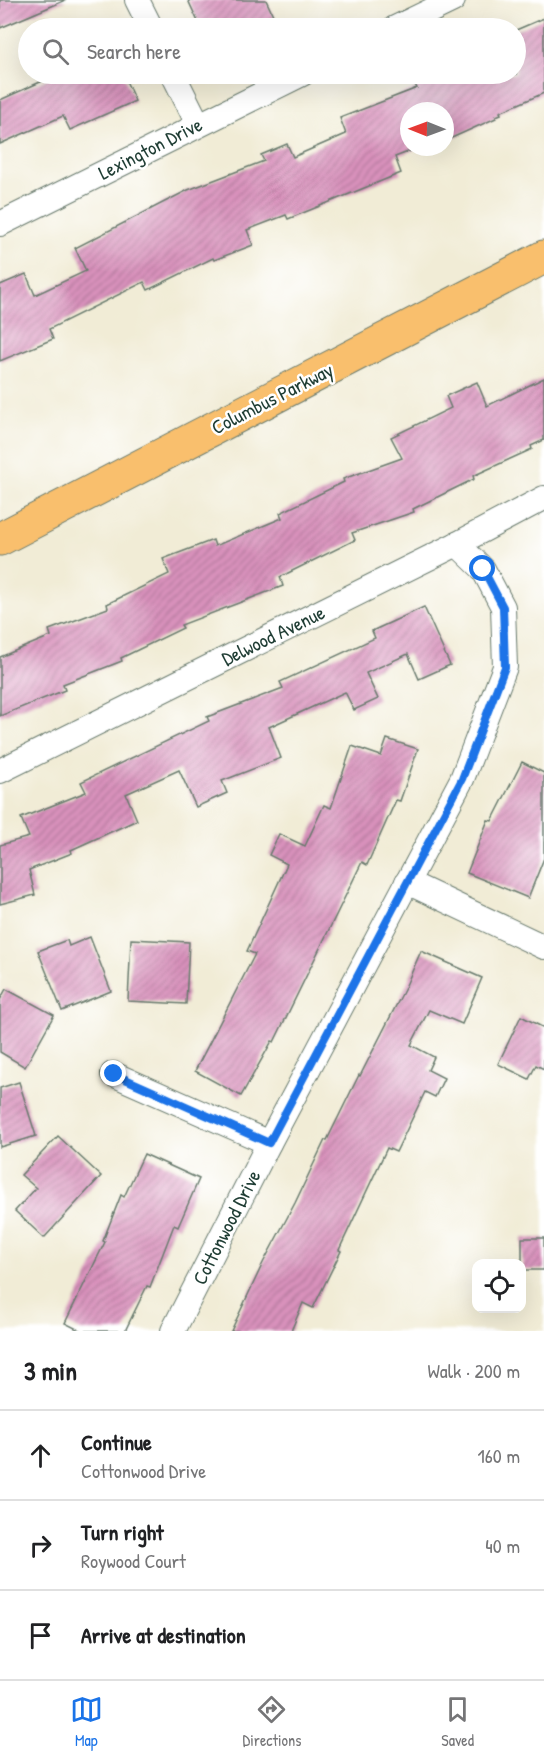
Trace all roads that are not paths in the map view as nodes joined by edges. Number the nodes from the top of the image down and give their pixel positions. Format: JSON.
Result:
{"nodes":[{"id":1,"x":136,"y":0,"type":"edge"},
{"id":2,"x":453,"y":0,"type":"edge"},
{"id":3,"x":146,"y":18,"type":"edge"},
{"id":4,"x":415,"y":18,"type":"edge"},
{"id":5,"x":178,"y":84,"type":"edge"},
{"id":6,"x":281,"y":84,"type":"edge"},
{"id":7,"x":198,"y":124,"type":"junction"},
{"id":8,"x":0,"y":224,"type":"edge"},
{"id":9,"x":544,"y":257,"type":"edge"},
{"id":10,"x":544,"y":498,"type":"edge"},
{"id":11,"x":0,"y":539,"type":"edge"},
{"id":12,"x":457,"y":544,"type":"junction"},
{"id":13,"x":0,"y":771,"type":"edge"},
{"id":14,"x":407,"y":882,"type":"junction"},
{"id":15,"x":544,"y":947,"type":"edge"},
{"id":16,"x":114,"y":1074,"type":"dead end"},
{"id":17,"x":269,"y":1143,"type":"junction"},
{"id":18,"x":173,"y":1331,"type":"edge"}],
"edges":[{"from":1,"to":3,"type":"street"},
{"from":2,"to":4,"type":"street"},
{"from":5,"to":7,"type":"street"},
{"from":6,"to":7,"type":"street","name":"Lexington Drive"},
{"from":7,"to":8,"type":"street","name":"Lexington Drive"},
{"from":9,"to":11,"type":"main road","name":"Columbus Parkway"},
{"from":10,"to":12,"type":"street","name":"Delwood Avenue"},
{"from":12,"to":13,"type":"street","name":"Delwood Avenue"},
{"from":12,"to":14,"type":"street","name":"Cottonwood Drive"},
{"from":14,"to":15,"type":"street"},
{"from":14,"to":17,"type":"street","name":"Cottonwood Drive"},
{"from":16,"to":17,"type":"street"},
{"from":17,"to":18,"type":"street","name":"Cottonwood Drive"}]}
